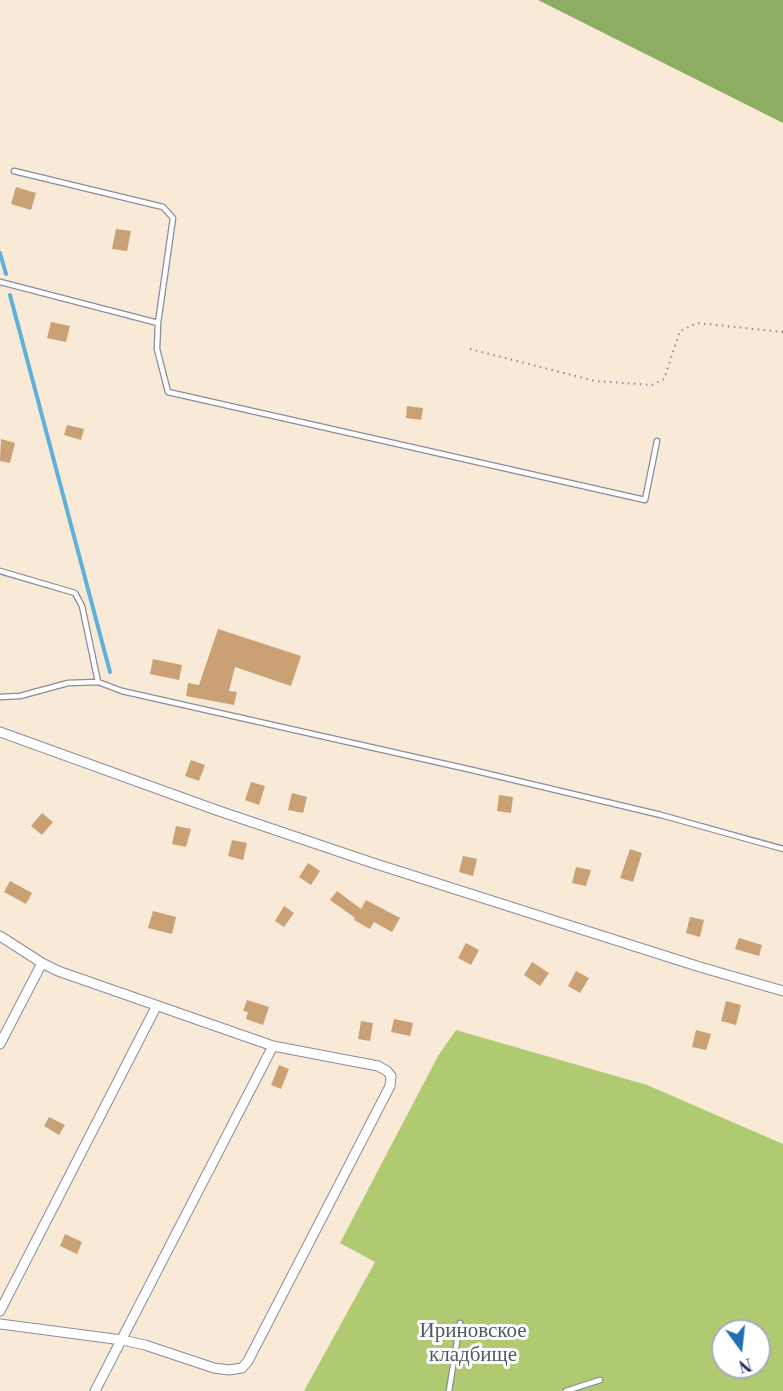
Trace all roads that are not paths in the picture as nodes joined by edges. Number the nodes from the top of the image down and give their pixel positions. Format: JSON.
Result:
{"nodes":[{"id":1,"x":14,"y":171,"type":"dead end"},
{"id":2,"x":0,"y":282,"type":"edge"},
{"id":3,"x":158,"y":323,"type":"junction"},
{"id":4,"x":657,"y":441,"type":"dead end"},
{"id":5,"x":0,"y":571,"type":"edge"},
{"id":6,"x":98,"y":682,"type":"junction"},
{"id":7,"x":0,"y":697,"type":"edge"},
{"id":8,"x":0,"y":732,"type":"edge"},
{"id":9,"x":783,"y":849,"type":"edge"},
{"id":10,"x":0,"y":936,"type":"edge"},
{"id":11,"x":42,"y":963,"type":"junction"},
{"id":12,"x":783,"y":991,"type":"edge"},
{"id":13,"x":156,"y":1006,"type":"junction"},
{"id":14,"x":0,"y":1044,"type":"edge"},
{"id":15,"x":273,"y":1046,"type":"junction"},
{"id":16,"x":0,"y":1311,"type":"edge"},
{"id":17,"x":460,"y":1323,"type":"dead end"},
{"id":18,"x":0,"y":1324,"type":"edge"},
{"id":19,"x":122,"y":1340,"type":"junction"},
{"id":20,"x":600,"y":1380,"type":"dead end"},
{"id":21,"x":95,"y":1391,"type":"edge"},
{"id":22,"x":449,"y":1391,"type":"edge"},
{"id":23,"x":566,"y":1391,"type":"edge"}],
"edges":[{"from":1,"to":3,"type":"lane"},
{"from":2,"to":3,"type":"lane"},
{"from":3,"to":4,"type":"lane"},
{"from":5,"to":6,"type":"lane"},
{"from":6,"to":7,"type":"lane"},
{"from":6,"to":9,"type":"lane"},
{"from":8,"to":12,"type":"street"},
{"from":10,"to":11,"type":"street"},
{"from":11,"to":13,"type":"street"},
{"from":11,"to":14,"type":"street"},
{"from":13,"to":15,"type":"street"},
{"from":13,"to":16,"type":"street"},
{"from":15,"to":19,"type":"street"},
{"from":15,"to":19,"type":"street"},
{"from":17,"to":22,"type":"lane"},
{"from":18,"to":19,"type":"street"},
{"from":19,"to":21,"type":"street"},
{"from":20,"to":23,"type":"lane"}]}
